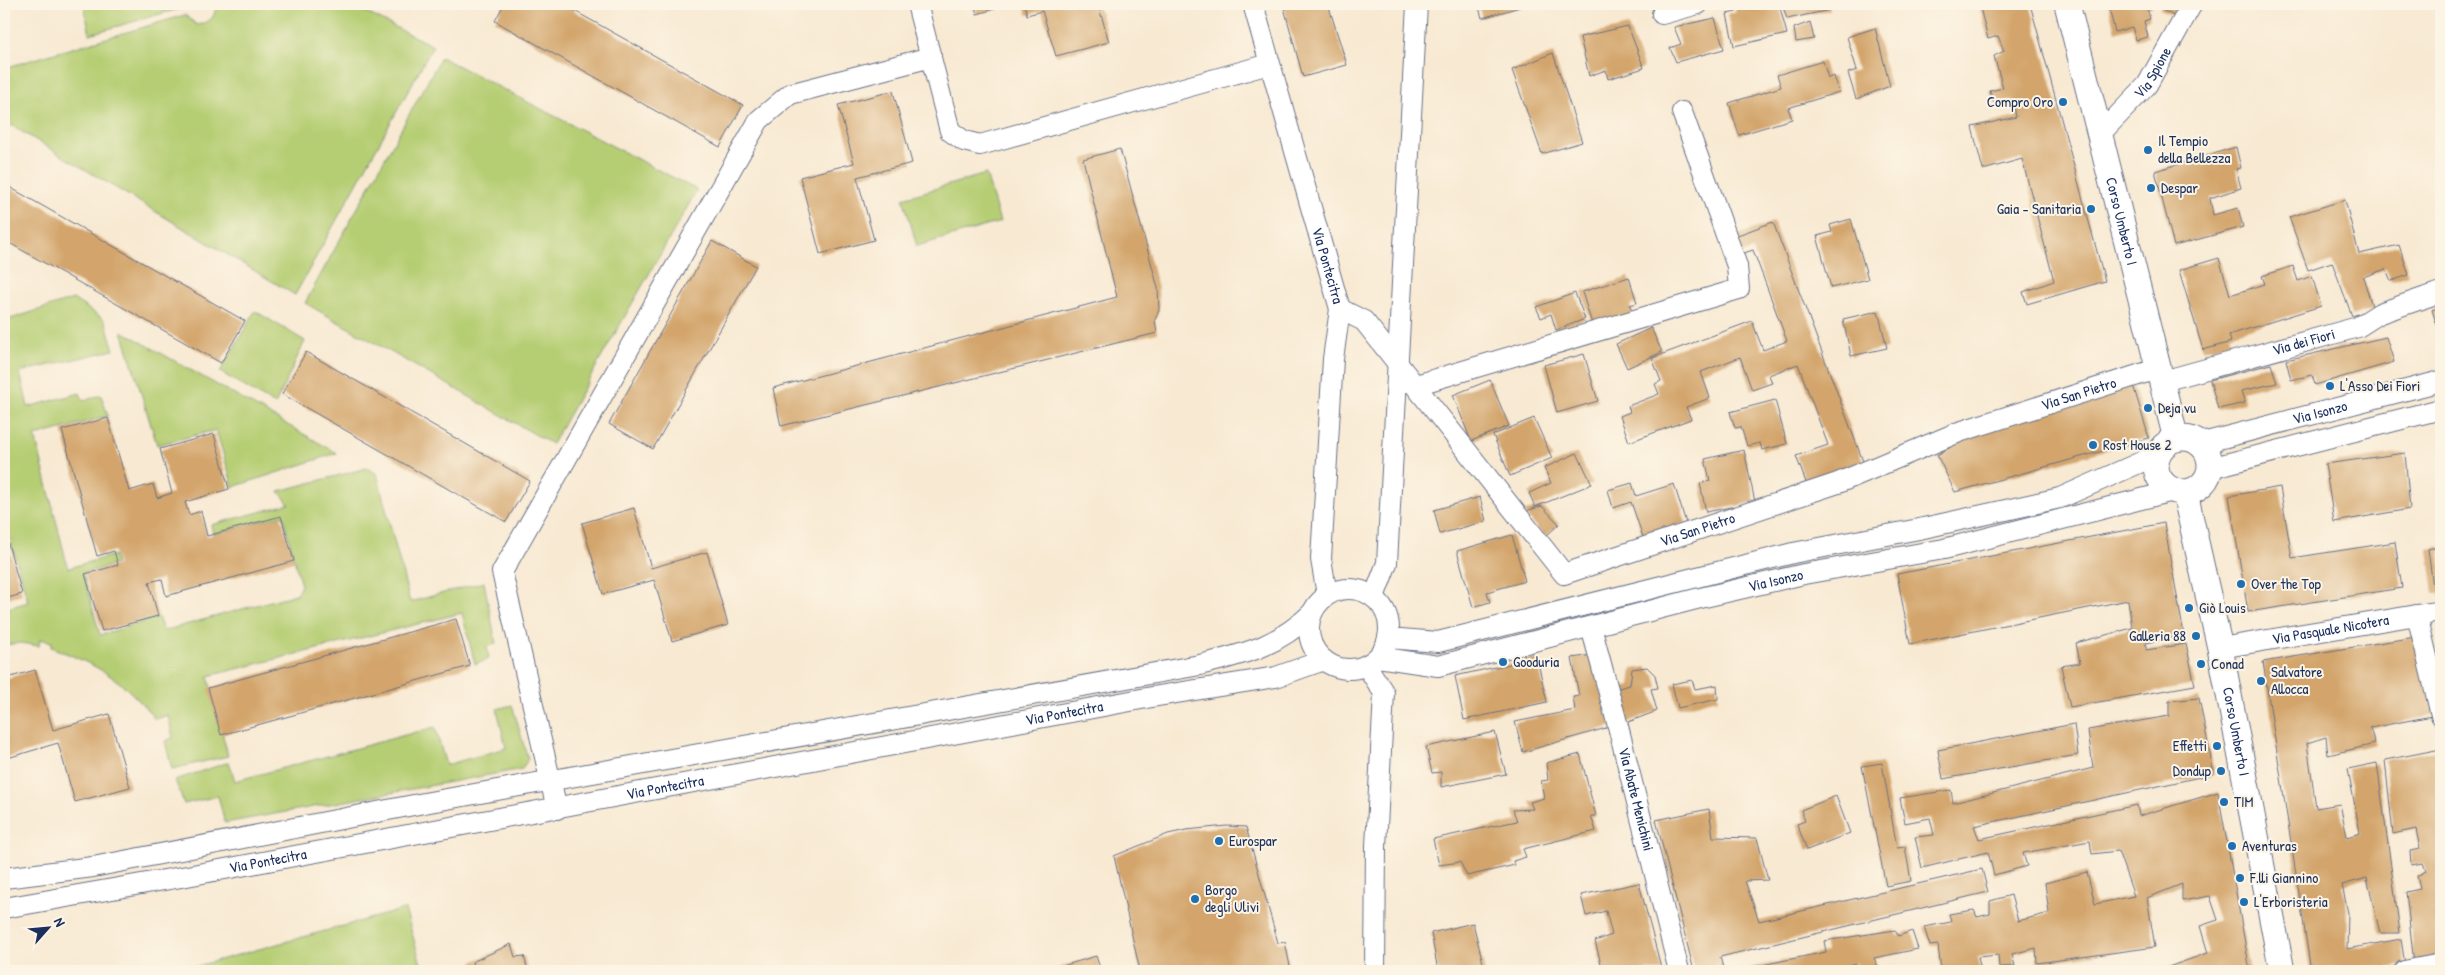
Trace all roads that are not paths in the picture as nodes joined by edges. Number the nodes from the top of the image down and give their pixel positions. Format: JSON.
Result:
{"nodes":[{"id":1,"x":917,"y":4,"type":"edge"},
{"id":2,"x":1253,"y":4,"type":"edge"},
{"id":3,"x":1417,"y":4,"type":"edge"},
{"id":4,"x":1698,"y":4,"type":"edge"},
{"id":5,"x":2067,"y":4,"type":"edge"},
{"id":6,"x":2192,"y":4,"type":"edge"},
{"id":7,"x":1662,"y":14,"type":"dead end"},
{"id":8,"x":931,"y":57,"type":"junction"},
{"id":9,"x":1269,"y":64,"type":"junction"},
{"id":10,"x":1682,"y":112,"type":"dead end"},
{"id":11,"x":2100,"y":132,"type":"junction"},
{"id":12,"x":2441,"y":292,"type":"edge"},
{"id":13,"x":1340,"y":309,"type":"junction"},
{"id":14,"x":1400,"y":363,"type":"junction"},
{"id":15,"x":2161,"y":374,"type":"junction"},
{"id":16,"x":2441,"y":381,"type":"edge"},
{"id":17,"x":1416,"y":385,"type":"junction"},
{"id":18,"x":2441,"y":409,"type":"edge"},
{"id":19,"x":2188,"y":441,"type":"junction"},
{"id":20,"x":2157,"y":455,"type":"junction"},
{"id":21,"x":2210,"y":468,"type":"junction"},
{"id":22,"x":2179,"y":492,"type":"junction"},
{"id":23,"x":1327,"y":595,"type":"junction"},
{"id":24,"x":1374,"y":597,"type":"junction"},
{"id":25,"x":2441,"y":611,"type":"edge"},
{"id":26,"x":1312,"y":613,"type":"junction"},
{"id":27,"x":2417,"y":616,"type":"junction"},
{"id":28,"x":1591,"y":627,"type":"junction"},
{"id":29,"x":1388,"y":638,"type":"junction"},
{"id":30,"x":2220,"y":648,"type":"junction"},
{"id":31,"x":1324,"y":660,"type":"junction"},
{"id":32,"x":1372,"y":661,"type":"junction"},
{"id":33,"x":2441,"y":715,"type":"edge"},
{"id":34,"x":550,"y":780,"type":"junction"},
{"id":35,"x":556,"y":809,"type":"junction"},
{"id":36,"x":9,"y":874,"type":"edge"},
{"id":37,"x":4,"y":908,"type":"edge"},
{"id":38,"x":2441,"y":964,"type":"edge"},
{"id":39,"x":1375,"y":971,"type":"edge"},
{"id":40,"x":1679,"y":971,"type":"edge"},
{"id":41,"x":2282,"y":971,"type":"edge"},
{"id":42,"x":2404,"y":971,"type":"edge"}],
"edges":[{"from":1,"to":8,"type":"street"},
{"from":2,"to":9,"type":"street","name":"Via Pontecitra"},
{"from":3,"to":14,"type":"street"},
{"from":4,"to":7,"type":"street"},
{"from":5,"to":11,"type":"street","name":"Corso Umberto I"},
{"from":6,"to":11,"type":"street","name":"Via Spione"},
{"from":8,"to":9,"type":"street"},
{"from":8,"to":34,"type":"street"},
{"from":9,"to":13,"type":"street","name":"Via Pontecitra"},
{"from":10,"to":17,"type":"street"},
{"from":11,"to":15,"type":"street","name":"Corso Umberto I"},
{"from":12,"to":15,"type":"street","name":"Via dei Fiori"},
{"from":13,"to":14,"type":"street","name":"Via San Pietro"},
{"from":13,"to":23,"type":"street","name":"Via Pontecitra"},
{"from":14,"to":17,"type":"street","name":"Via San Pietro"},
{"from":14,"to":24,"type":"street"},
{"from":15,"to":17,"type":"street","name":"Via San Pietro"},
{"from":15,"to":19,"type":"street","name":"Corso Umberto I"},
{"from":16,"to":19,"type":"street","name":"Via Isonzo"},
{"from":18,"to":21,"type":"street","name":"Via Isonzo"},
{"from":19,"to":20,"type":"street"},
{"from":19,"to":21,"type":"street"},
{"from":20,"to":22,"type":"street"},
{"from":20,"to":29,"type":"street","name":"Via Isonzo"},
{"from":21,"to":22,"type":"street"},
{"from":22,"to":28,"type":"street","name":"Via Isonzo"},
{"from":22,"to":30,"type":"street","name":"Corso Umberto I"},
{"from":23,"to":24,"type":"street"},
{"from":23,"to":26,"type":"street"},
{"from":24,"to":29,"type":"street"},
{"from":25,"to":27,"type":"street","name":"Via Pasquale Nicotera"},
{"from":26,"to":31,"type":"street"},
{"from":26,"to":34,"type":"street","name":"Via Pontecitra"},
{"from":27,"to":30,"type":"street","name":"Via Pasquale Nicotera"},
{"from":27,"to":33,"type":"street"},
{"from":28,"to":32,"type":"street","name":"Via Isonzo"},
{"from":28,"to":40,"type":"street","name":"Via Abate Menichini"},
{"from":29,"to":32,"type":"street"},
{"from":30,"to":41,"type":"street","name":"Corso Umberto I"},
{"from":31,"to":32,"type":"street"},
{"from":31,"to":35,"type":"street","name":"Via Pontecitra"},
{"from":32,"to":39,"type":"street"},
{"from":34,"to":35,"type":"street"},
{"from":34,"to":36,"type":"street","name":"Via Pontecitra"},
{"from":35,"to":37,"type":"street","name":"Via Pontecitra"},
{"from":38,"to":42,"type":"street"}]}
